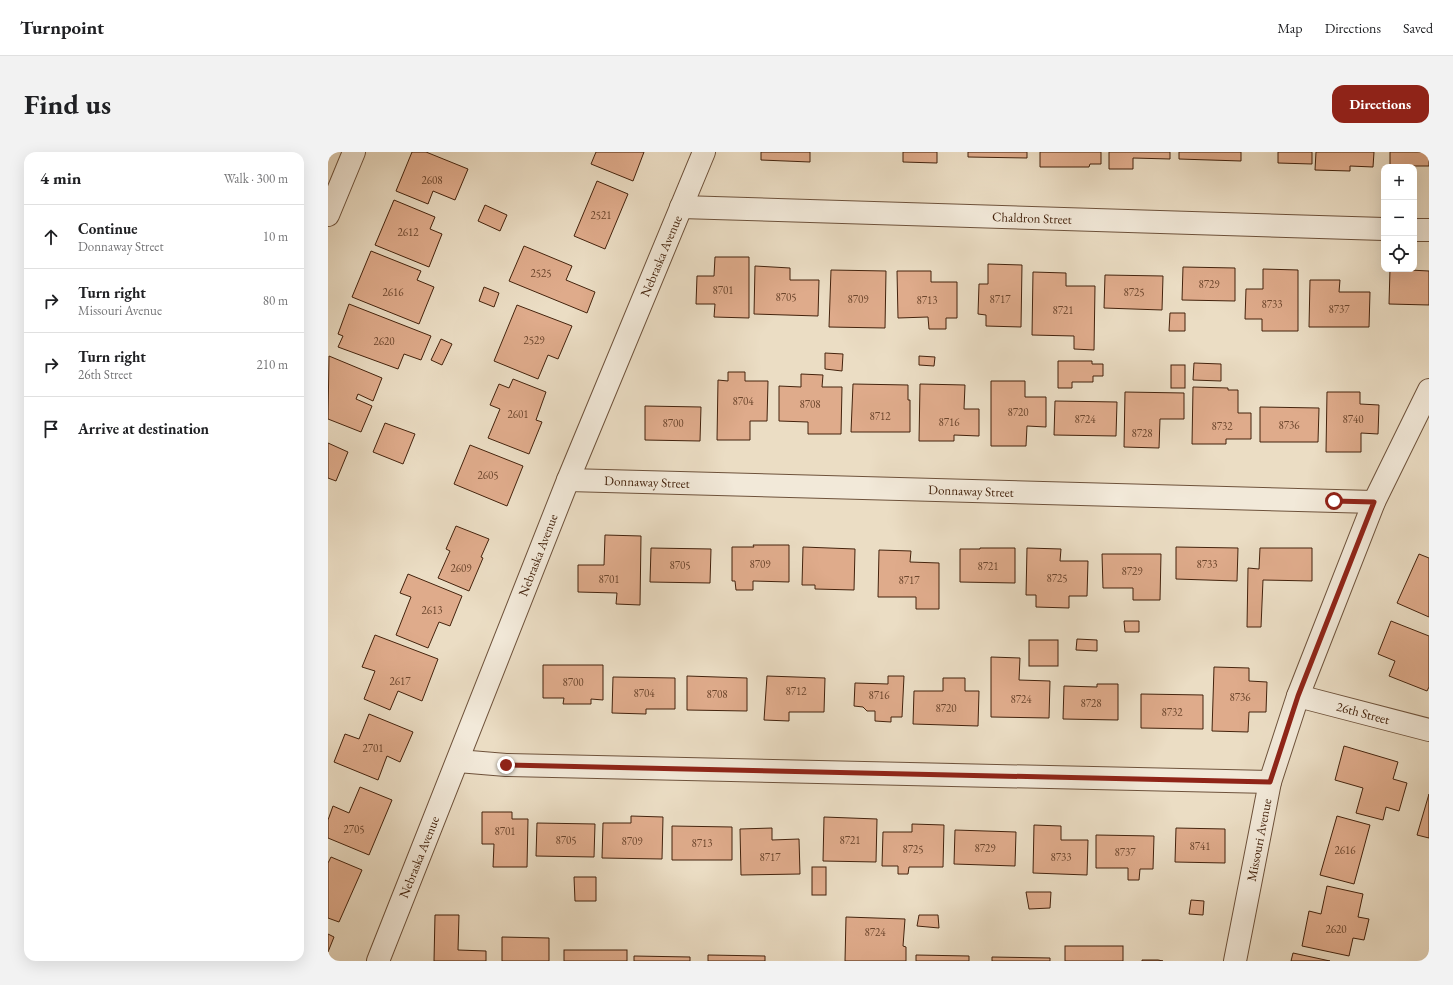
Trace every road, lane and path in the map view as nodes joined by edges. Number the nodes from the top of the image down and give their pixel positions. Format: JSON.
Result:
{"nodes":[{"id":1,"x":354,"y":152,"type":"edge"},
{"id":2,"x":704,"y":152,"type":"edge"},
{"id":3,"x":681,"y":207,"type":"junction"},
{"id":4,"x":328,"y":215,"type":"edge"},
{"id":5,"x":1381,"y":229,"type":"edge"},
{"id":6,"x":1417,"y":230,"type":"edge"},
{"id":7,"x":1429,"y":230,"type":"edge"},
{"id":8,"x":1429,"y":390,"type":"edge"},
{"id":9,"x":568,"y":480,"type":"junction"},
{"id":10,"x":1374,"y":502,"type":"junction"},
{"id":11,"x":1298,"y":696,"type":"junction"},
{"id":12,"x":1429,"y":730,"type":"edge"},
{"id":13,"x":458,"y":761,"type":"junction"},
{"id":14,"x":1270,"y":782,"type":"junction"},
{"id":15,"x":378,"y":961,"type":"edge"},
{"id":16,"x":1236,"y":961,"type":"edge"}],
"edges":[{"from":1,"to":4,"type":"street"},
{"from":2,"to":3,"type":"street","name":"Nebraska Avenue"},
{"from":3,"to":5,"type":"street","name":"Chaldron Street"},
{"from":3,"to":9,"type":"street","name":"Nebraska Avenue"},
{"from":6,"to":7,"type":"street"},
{"from":8,"to":10,"type":"street","name":"Missouri Avenue"},
{"from":9,"to":10,"type":"street","name":"Donnaway Street"},
{"from":9,"to":13,"type":"street","name":"Nebraska Avenue"},
{"from":10,"to":11,"type":"street","name":"Missouri Avenue"},
{"from":11,"to":12,"type":"street","name":"26th Street"},
{"from":11,"to":14,"type":"street","name":"Missouri Avenue"},
{"from":13,"to":14,"type":"street"},
{"from":13,"to":15,"type":"street","name":"Nebraska Avenue"},
{"from":14,"to":16,"type":"street","name":"Missouri Avenue"}]}
